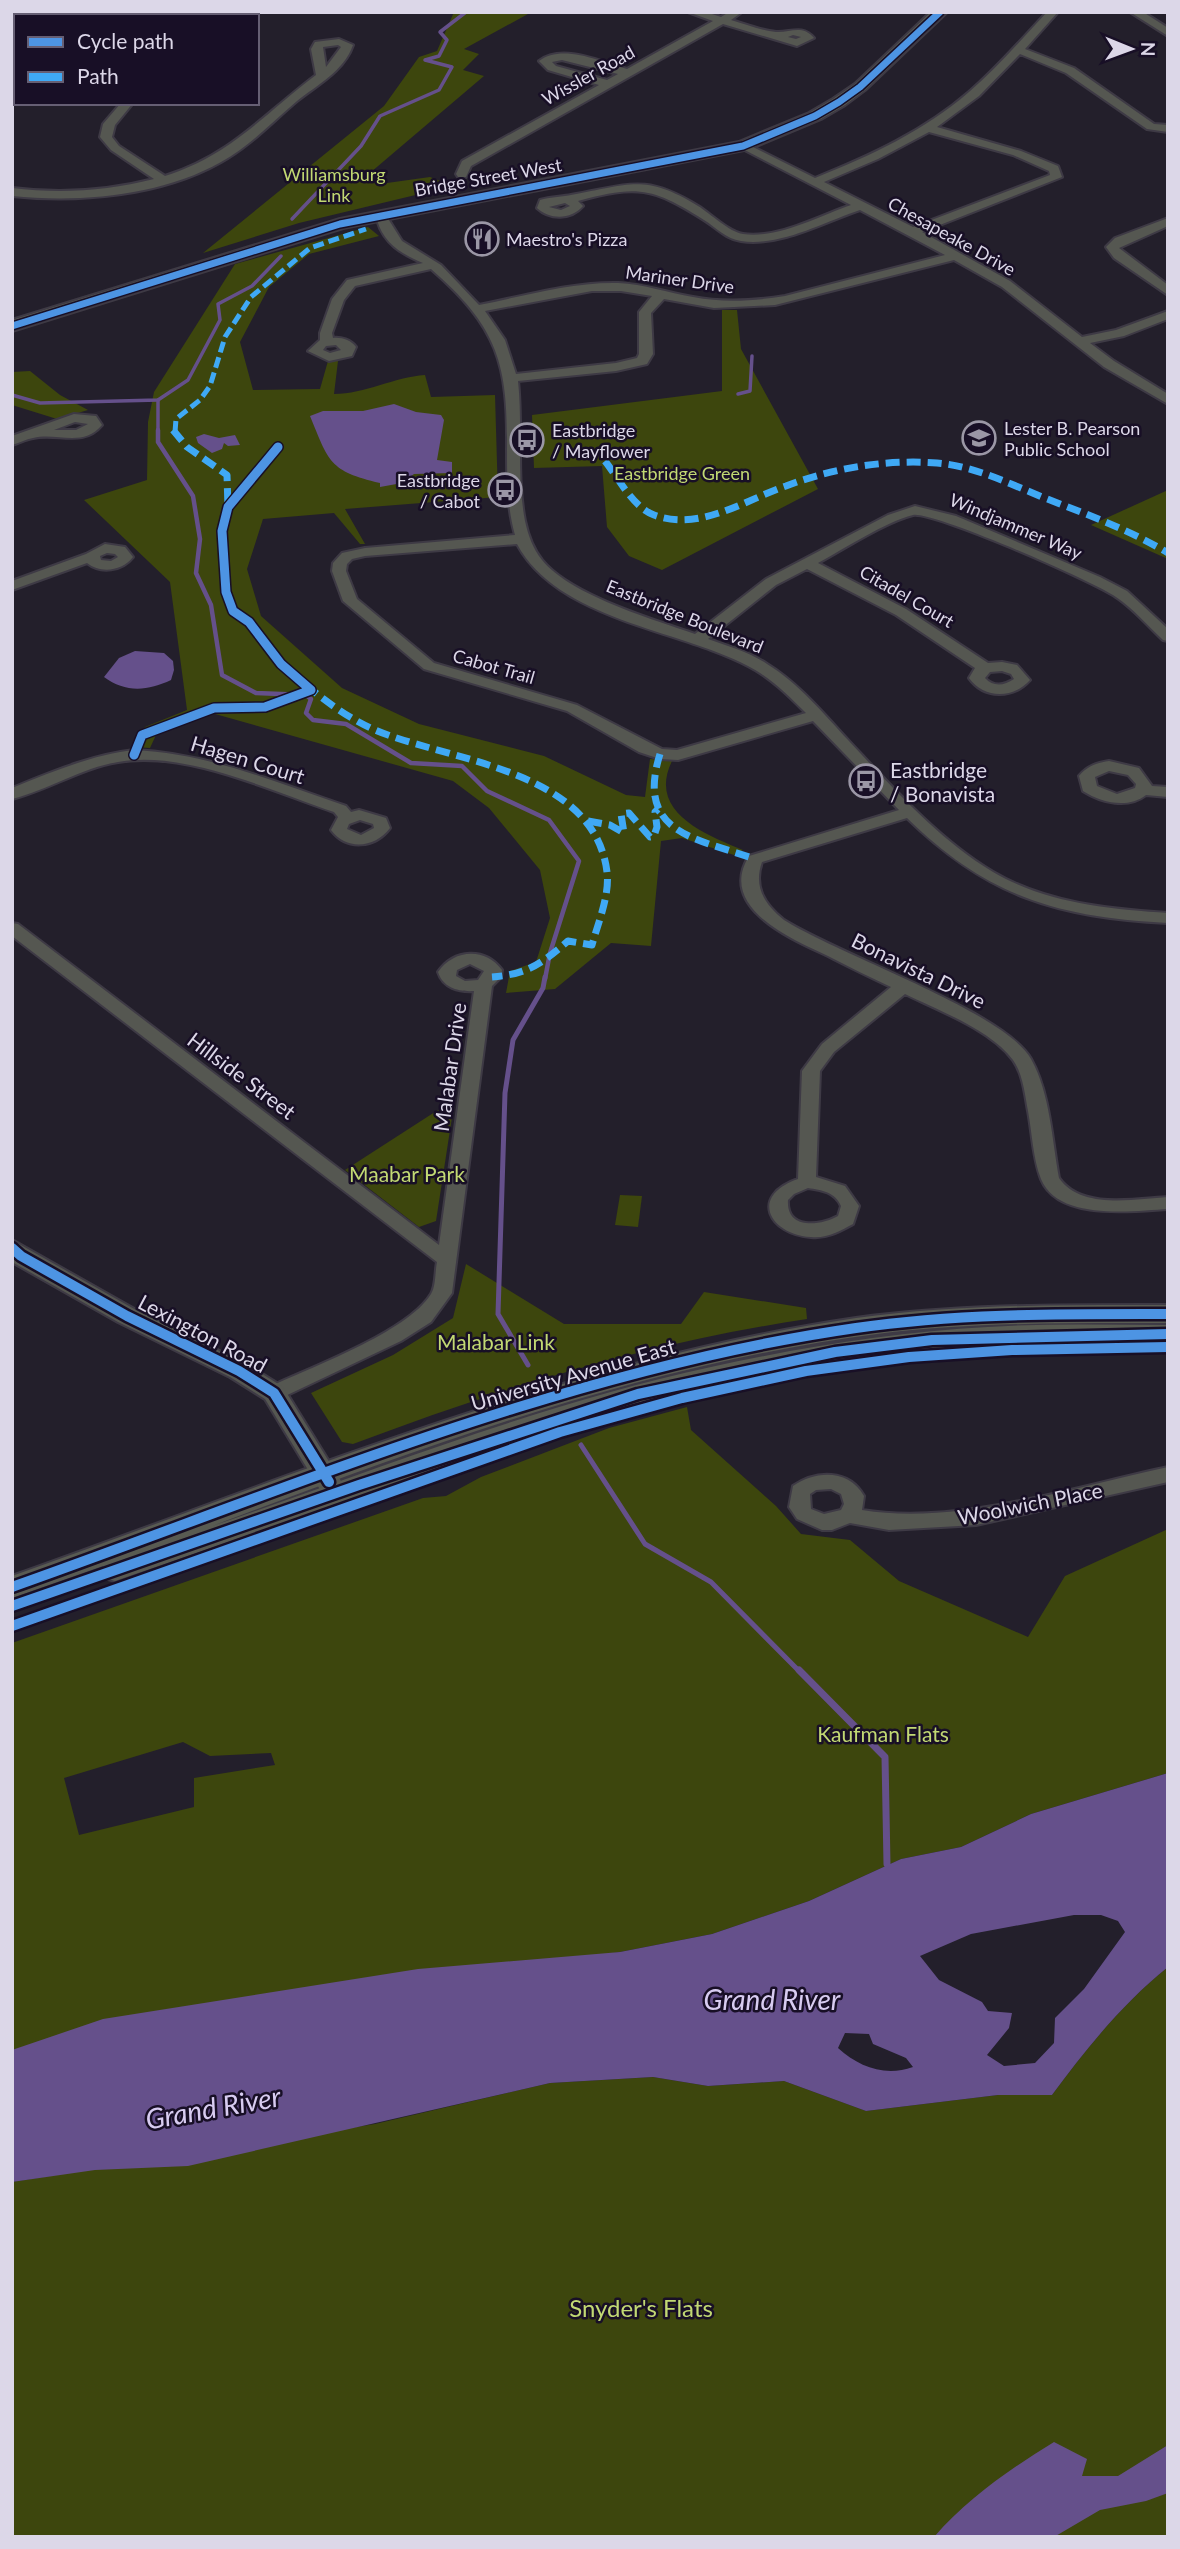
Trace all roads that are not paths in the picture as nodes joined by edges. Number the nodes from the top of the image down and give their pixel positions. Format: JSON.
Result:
{"nodes":[{"id":1,"x":692,"y":12,"type":"edge"},
{"id":2,"x":737,"y":12,"type":"edge"},
{"id":3,"x":940,"y":12,"type":"edge"},
{"id":4,"x":1053,"y":12,"type":"edge"},
{"id":5,"x":1135,"y":12,"type":"edge"},
{"id":6,"x":723,"y":20,"type":"junction"},
{"id":7,"x":1168,"y":33,"type":"edge"},
{"id":8,"x":780,"y":37,"type":"dead end"},
{"id":9,"x":1016,"y":50,"type":"junction"},
{"id":10,"x":626,"y":73,"type":"junction"},
{"id":11,"x":322,"y":75,"type":"dead end"},
{"id":12,"x":608,"y":84,"type":"junction"},
{"id":13,"x":125,"y":105,"type":"edge"},
{"id":14,"x":929,"y":128,"type":"junction"},
{"id":15,"x":1168,"y":129,"type":"edge"},
{"id":16,"x":743,"y":146,"type":"junction"},
{"id":17,"x":462,"y":174,"type":"dead end"},
{"id":18,"x":163,"y":180,"type":"junction"},
{"id":19,"x":817,"y":181,"type":"junction"},
{"id":20,"x":12,"y":192,"type":"edge"},
{"id":21,"x":568,"y":200,"type":"dead end"},
{"id":22,"x":860,"y":206,"type":"junction"},
{"id":23,"x":380,"y":218,"type":"junction"},
{"id":24,"x":1168,"y":222,"type":"edge"},
{"id":25,"x":912,"y":231,"type":"junction"},
{"id":26,"x":958,"y":255,"type":"junction"},
{"id":27,"x":428,"y":261,"type":"junction"},
{"id":28,"x":1168,"y":291,"type":"edge"},
{"id":29,"x":661,"y":294,"type":"junction"},
{"id":30,"x":477,"y":309,"type":"junction"},
{"id":31,"x":1168,"y":315,"type":"edge"},
{"id":32,"x":12,"y":326,"type":"edge"},
{"id":33,"x":327,"y":341,"type":"dead end"},
{"id":34,"x":1079,"y":341,"type":"junction"},
{"id":35,"x":512,"y":378,"type":"junction"},
{"id":36,"x":1168,"y":400,"type":"edge"},
{"id":37,"x":34,"y":433,"type":"dead end"},
{"id":38,"x":12,"y":441,"type":"edge"},
{"id":39,"x":521,"y":539,"type":"junction"},
{"id":40,"x":91,"y":557,"type":"dead end"},
{"id":41,"x":806,"y":563,"type":"junction"},
{"id":42,"x":12,"y":586,"type":"edge"},
{"id":43,"x":1168,"y":637,"type":"edge"},
{"id":44,"x":697,"y":640,"type":"junction"},
{"id":45,"x":985,"y":668,"type":"dead end"},
{"id":46,"x":816,"y":715,"type":"junction"},
{"id":47,"x":1143,"y":790,"type":"dead end"},
{"id":48,"x":1168,"y":792,"type":"edge"},
{"id":49,"x":12,"y":794,"type":"edge"},
{"id":50,"x":910,"y":812,"type":"junction"},
{"id":51,"x":347,"y":818,"type":"dead end"},
{"id":52,"x":1168,"y":918,"type":"edge"},
{"id":53,"x":12,"y":928,"type":"edge"},
{"id":54,"x":484,"y":984,"type":"dead end"},
{"id":55,"x":903,"y":987,"type":"junction"},
{"id":56,"x":807,"y":1182,"type":"dead end"},
{"id":57,"x":1168,"y":1203,"type":"edge"},
{"id":58,"x":12,"y":1248,"type":"edge"},
{"id":59,"x":445,"y":1259,"type":"junction"},
{"id":60,"x":1168,"y":1314,"type":"edge"},
{"id":61,"x":1168,"y":1334,"type":"edge"},
{"id":62,"x":274,"y":1393,"type":"junction"},
{"id":63,"x":1168,"y":1474,"type":"edge"},
{"id":64,"x":330,"y":1484,"type":"junction"},
{"id":65,"x":849,"y":1515,"type":"dead end"},
{"id":66,"x":12,"y":1587,"type":"edge"},
{"id":67,"x":12,"y":1606,"type":"edge"}],
"edges":[{"from":1,"to":6,"type":"street"},
{"from":2,"to":6,"type":"street","name":"Wissler Road"},
{"from":3,"to":16,"type":"main road","name":"Bridge Street West"},
{"from":4,"to":9,"type":"street"},
{"from":5,"to":7,"type":"street"},
{"from":6,"to":8,"type":"street"},
{"from":6,"to":10,"type":"street","name":"Wissler Road"},
{"from":9,"to":14,"type":"street"},
{"from":9,"to":15,"type":"street"},
{"from":10,"to":12,"type":"street","name":"Wissler Road"},
{"from":10,"to":12,"type":"street"},
{"from":11,"to":18,"type":"street"},
{"from":12,"to":17,"type":"street","name":"Wissler Road"},
{"from":13,"to":18,"type":"street"},
{"from":14,"to":19,"type":"street"},
{"from":14,"to":25,"type":"street"},
{"from":16,"to":19,"type":"street","name":"Chesapeake Drive"},
{"from":16,"to":23,"type":"main road","name":"Bridge Street West"},
{"from":18,"to":20,"type":"street"},
{"from":19,"to":22,"type":"street","name":"Chesapeake Drive"},
{"from":21,"to":22,"type":"street"},
{"from":22,"to":25,"type":"street","name":"Chesapeake Drive"},
{"from":23,"to":27,"type":"street","name":"Eastbridge Boulevard"},
{"from":23,"to":32,"type":"main road","name":"Bridge Street West"},
{"from":24,"to":28,"type":"street"},
{"from":25,"to":26,"type":"street","name":"Chesapeake Drive"},
{"from":26,"to":29,"type":"street","name":"Mariner Drive"},
{"from":26,"to":34,"type":"street","name":"Chesapeake Drive"},
{"from":27,"to":30,"type":"street","name":"Eastbridge Boulevard"},
{"from":27,"to":33,"type":"street"},
{"from":29,"to":30,"type":"street","name":"Mariner Drive"},
{"from":29,"to":35,"type":"street"},
{"from":30,"to":35,"type":"street","name":"Eastbridge Boulevard"},
{"from":31,"to":34,"type":"street"},
{"from":34,"to":36,"type":"street","name":"Chesapeake Drive"},
{"from":35,"to":39,"type":"street","name":"Eastbridge Boulevard"},
{"from":37,"to":38,"type":"street"},
{"from":39,"to":44,"type":"street","name":"Eastbridge Boulevard"},
{"from":39,"to":46,"type":"street","name":"Cabot Trail"},
{"from":40,"to":42,"type":"street"},
{"from":41,"to":43,"type":"street","name":"Windjammer Way"},
{"from":41,"to":44,"type":"street","name":"Windjammer Way"},
{"from":41,"to":45,"type":"street","name":"Citadel Court"},
{"from":44,"to":46,"type":"street","name":"Eastbridge Boulevard"},
{"from":46,"to":50,"type":"street","name":"Eastbridge Boulevard"},
{"from":47,"to":48,"type":"street"},
{"from":49,"to":51,"type":"street","name":"Hagen Court"},
{"from":50,"to":52,"type":"street","name":"Eastbridge Boulevard"},
{"from":50,"to":55,"type":"street","name":"Bonavista Drive"},
{"from":53,"to":59,"type":"street","name":"Hillside Street"},
{"from":54,"to":59,"type":"street","name":"Malabar Drive"},
{"from":55,"to":56,"type":"street"},
{"from":55,"to":57,"type":"street","name":"Bonavista Drive"},
{"from":58,"to":62,"type":"street","name":"Lexington Road"},
{"from":59,"to":62,"type":"street","name":"Malabar Drive"},
{"from":60,"to":64,"type":"main road","name":"University Avenue East"},
{"from":61,"to":64,"type":"main road","name":"University Avenue East"},
{"from":62,"to":64,"type":"street","name":"Lexington Road"},
{"from":63,"to":65,"type":"street","name":"Woolwich Place"},
{"from":64,"to":66,"type":"main road","name":"University Avenue East"},
{"from":64,"to":67,"type":"main road","name":"University Avenue East"}]}
